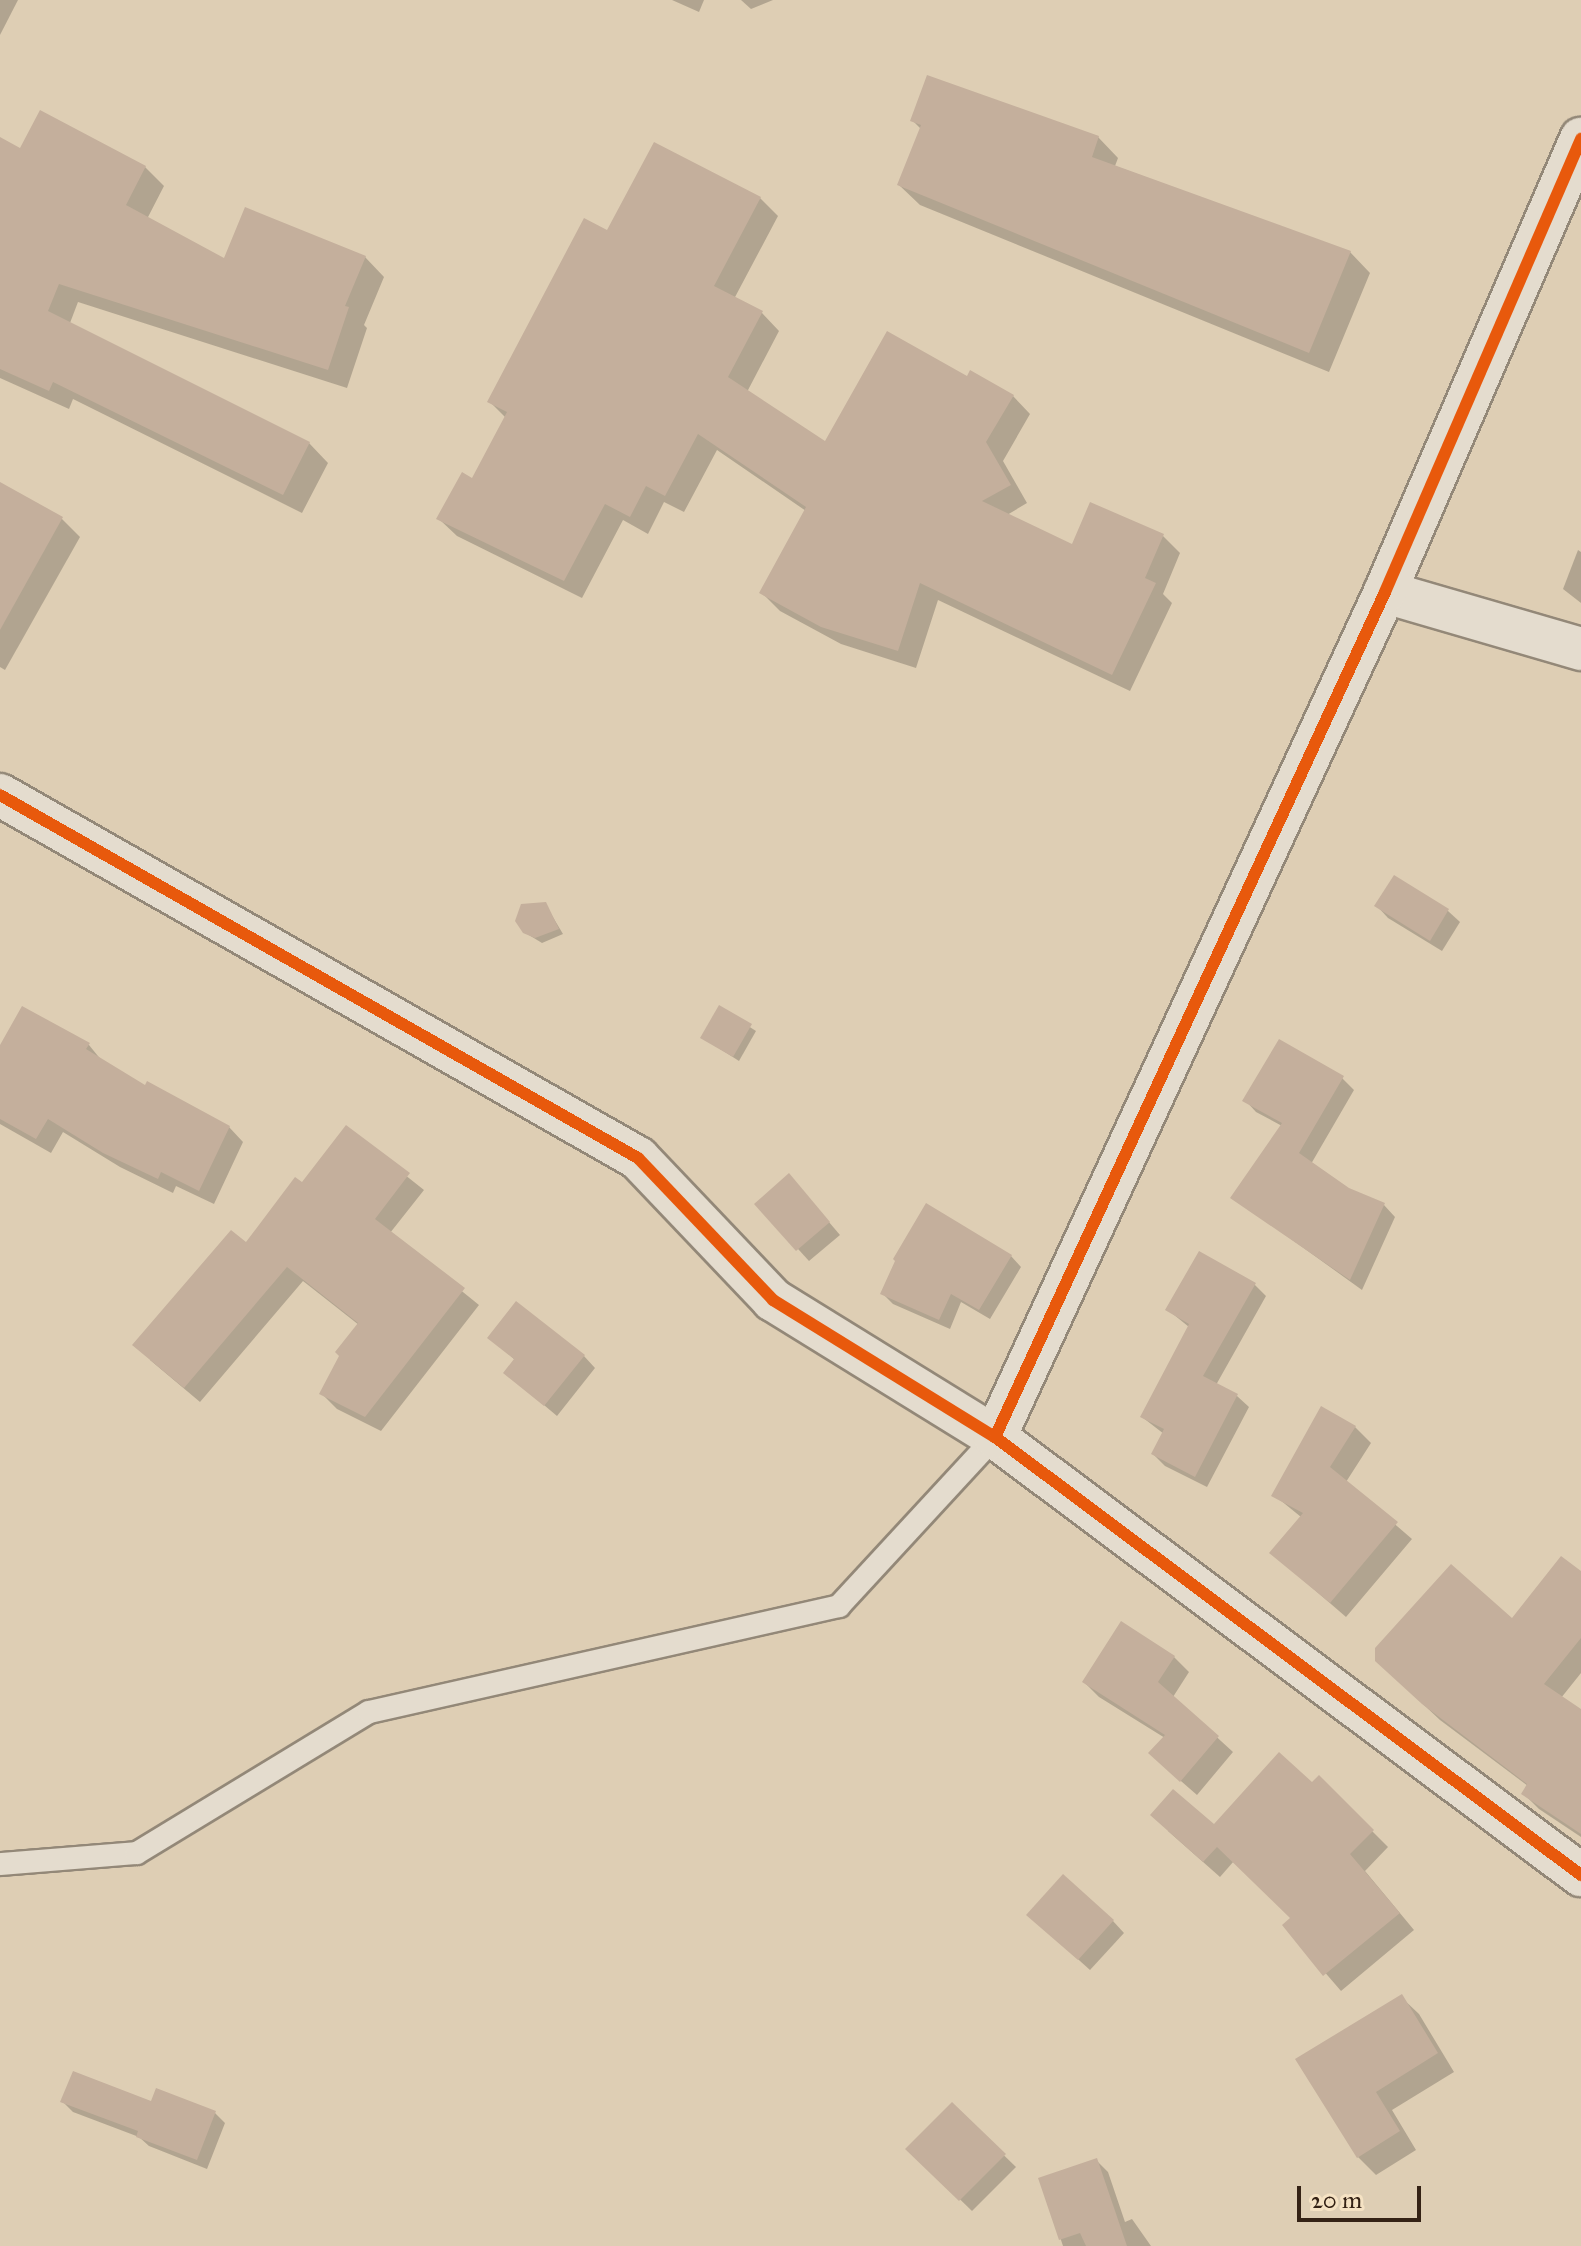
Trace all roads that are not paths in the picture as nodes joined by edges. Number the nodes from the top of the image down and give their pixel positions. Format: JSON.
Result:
{"nodes":[{"id":1,"x":1581,"y":139,"type":"edge"},
{"id":2,"x":1385,"y":592,"type":"junction"},
{"id":3,"x":1581,"y":649,"type":"edge"},
{"id":4,"x":0,"y":795,"type":"edge"},
{"id":5,"x":995,"y":1437,"type":"junction"},
{"id":6,"x":0,"y":1864,"type":"edge"},
{"id":7,"x":1581,"y":1875,"type":"edge"}],
"edges":[{"from":1,"to":2,"type":"street"},
{"from":2,"to":3,"type":"street"},
{"from":2,"to":5,"type":"street"},
{"from":4,"to":5,"type":"street"},
{"from":5,"to":6,"type":"lane"},
{"from":5,"to":7,"type":"street"}]}
